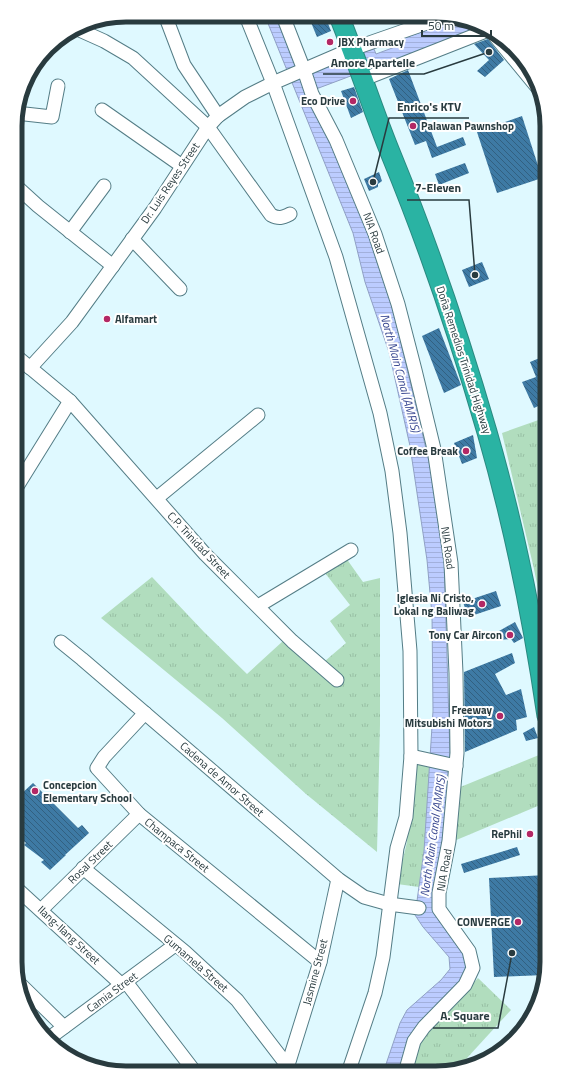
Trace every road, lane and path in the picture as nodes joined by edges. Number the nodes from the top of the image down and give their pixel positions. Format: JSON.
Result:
{"nodes":[{"id":1,"x":168,"y":22,"type":"edge"},
{"id":2,"x":248,"y":22,"type":"edge"},
{"id":3,"x":285,"y":22,"type":"edge"},
{"id":4,"x":341,"y":22,"type":"edge"},
{"id":5,"x":431,"y":22,"type":"edge"},
{"id":6,"x":83,"y":31,"type":"edge"},
{"id":7,"x":481,"y":33,"type":"edge"},
{"id":8,"x":505,"y":48,"type":"edge"},
{"id":9,"x":353,"y":52,"type":"junction"},
{"id":10,"x":525,"y":71,"type":"edge"},
{"id":11,"x":299,"y":72,"type":"junction"},
{"id":12,"x":363,"y":77,"type":"junction"},
{"id":13,"x":273,"y":83,"type":"junction"},
{"id":14,"x":58,"y":86,"type":"dead end"},
{"id":15,"x":102,"y":110,"type":"dead end"},
{"id":16,"x":23,"y":114,"type":"edge"},
{"id":17,"x":218,"y":116,"type":"junction"},
{"id":18,"x":208,"y":127,"type":"junction"},
{"id":19,"x":182,"y":166,"type":"junction"},
{"id":20,"x":104,"y":186,"type":"dead end"},
{"id":21,"x":22,"y":191,"type":"edge"},
{"id":22,"x":290,"y":214,"type":"dead end"},
{"id":23,"x":70,"y":232,"type":"junction"},
{"id":24,"x":132,"y":238,"type":"junction"},
{"id":25,"x":113,"y":266,"type":"junction"},
{"id":26,"x":180,"y":289,"type":"dead end"},
{"id":27,"x":22,"y":361,"type":"edge"},
{"id":28,"x":30,"y":368,"type":"junction"},
{"id":29,"x":70,"y":402,"type":"junction"},
{"id":30,"x":258,"y":415,"type":"dead end"},
{"id":31,"x":22,"y":478,"type":"edge"},
{"id":32,"x":157,"y":498,"type":"junction"},
{"id":33,"x":351,"y":550,"type":"dead end"},
{"id":34,"x":258,"y":606,"type":"junction"},
{"id":35,"x":61,"y":642,"type":"dead end"},
{"id":36,"x":540,"y":670,"type":"edge"},
{"id":37,"x":337,"y":680,"type":"dead end"},
{"id":38,"x":145,"y":713,"type":"junction"},
{"id":39,"x":411,"y":756,"type":"junction"},
{"id":40,"x":452,"y":766,"type":"junction"},
{"id":41,"x":138,"y":814,"type":"junction"},
{"id":42,"x":83,"y":868,"type":"junction"},
{"id":43,"x":338,"y":878,"type":"junction"},
{"id":44,"x":22,"y":893,"type":"edge"},
{"id":45,"x":389,"y":904,"type":"junction"},
{"id":46,"x":419,"y":908,"type":"dead end"},
{"id":47,"x":41,"y":910,"type":"junction"},
{"id":48,"x":175,"y":945,"type":"junction"},
{"id":49,"x":320,"y":962,"type":"junction"},
{"id":50,"x":124,"y":984,"type":"junction"},
{"id":51,"x":25,"y":989,"type":"edge"},
{"id":52,"x":64,"y":1026,"type":"junction"},
{"id":53,"x":52,"y":1036,"type":"edge"},
{"id":54,"x":190,"y":1066,"type":"edge"},
{"id":55,"x":289,"y":1066,"type":"edge"},
{"id":56,"x":292,"y":1066,"type":"edge"},
{"id":57,"x":350,"y":1066,"type":"edge"},
{"id":58,"x":407,"y":1066,"type":"edge"}],
"edges":[{"from":1,"to":17,"type":"street"},
{"from":2,"to":13,"type":"street"},
{"from":3,"to":11,"type":"street","name":"NIA Road"},
{"from":4,"to":9,"type":"highway","name":"Doña Remedios Trinidad Highway"},
{"from":5,"to":9,"type":"street"},
{"from":6,"to":18,"type":"street"},
{"from":7,"to":12,"type":"street"},
{"from":8,"to":10,"type":"street"},
{"from":9,"to":11,"type":"street","name":"Dr. Luis Reyes Street"},
{"from":9,"to":12,"type":"highway","name":"Doña Remedios Trinidad Highway"},
{"from":11,"to":13,"type":"street","name":"Dr. Luis Reyes Street"},
{"from":11,"to":40,"type":"street","name":"NIA Road"},
{"from":12,"to":36,"type":"highway","name":"Doña Remedios Trinidad Highway"},
{"from":13,"to":17,"type":"street","name":"Dr. Luis Reyes Street"},
{"from":13,"to":39,"type":"street"},
{"from":14,"to":16,"type":"street"},
{"from":15,"to":19,"type":"street"},
{"from":17,"to":18,"type":"street","name":"Dr. Luis Reyes Street"},
{"from":18,"to":19,"type":"street","name":"Dr. Luis Reyes Street"},
{"from":18,"to":22,"type":"street"},
{"from":19,"to":24,"type":"street","name":"Dr. Luis Reyes Street"},
{"from":20,"to":23,"type":"street"},
{"from":21,"to":23,"type":"street"},
{"from":23,"to":25,"type":"street"},
{"from":24,"to":25,"type":"street","name":"Dr. Luis Reyes Street"},
{"from":24,"to":26,"type":"street"},
{"from":25,"to":28,"type":"street","name":"Dr. Luis Reyes Street"},
{"from":27,"to":28,"type":"street","name":"C.P. Trinidad Street"},
{"from":28,"to":29,"type":"street","name":"C.P. Trinidad Street"},
{"from":29,"to":31,"type":"street"},
{"from":29,"to":32,"type":"street","name":"C.P. Trinidad Street"},
{"from":30,"to":32,"type":"street"},
{"from":32,"to":34,"type":"street","name":"C.P. Trinidad Street"},
{"from":33,"to":34,"type":"street"},
{"from":34,"to":37,"type":"street","name":"C.P. Trinidad Street"},
{"from":35,"to":38,"type":"street","name":"Cadena de Amor Street"},
{"from":38,"to":41,"type":"street","name":"Champaca Street"},
{"from":38,"to":43,"type":"street","name":"Cadena de Amor Street"},
{"from":39,"to":40,"type":"street"},
{"from":39,"to":45,"type":"street"},
{"from":40,"to":58,"type":"street","name":"NIA Road"},
{"from":41,"to":42,"type":"street","name":"Rosal Street"},
{"from":41,"to":49,"type":"street","name":"Champaca Street"},
{"from":42,"to":47,"type":"street","name":"Rosal Street"},
{"from":42,"to":48,"type":"street","name":"Gumamela Street"},
{"from":43,"to":45,"type":"street","name":"Cadena de Amor Street"},
{"from":43,"to":49,"type":"street","name":"Jasmine Street"},
{"from":44,"to":47,"type":"street","name":"Ilang-Ilang Street"},
{"from":45,"to":46,"type":"street","name":"Cadena de Amor Street"},
{"from":45,"to":57,"type":"street"},
{"from":47,"to":50,"type":"street","name":"Ilang-Ilang Street"},
{"from":48,"to":50,"type":"street","name":"Camia Street"},
{"from":48,"to":55,"type":"street","name":"Gumamela Street"},
{"from":49,"to":56,"type":"street","name":"Jasmine Street"},
{"from":50,"to":52,"type":"street","name":"Camia Street"},
{"from":50,"to":54,"type":"street","name":"Ilang-Ilang Street"},
{"from":51,"to":52,"type":"street"},
{"from":52,"to":53,"type":"street","name":"Camia Street"}]}
